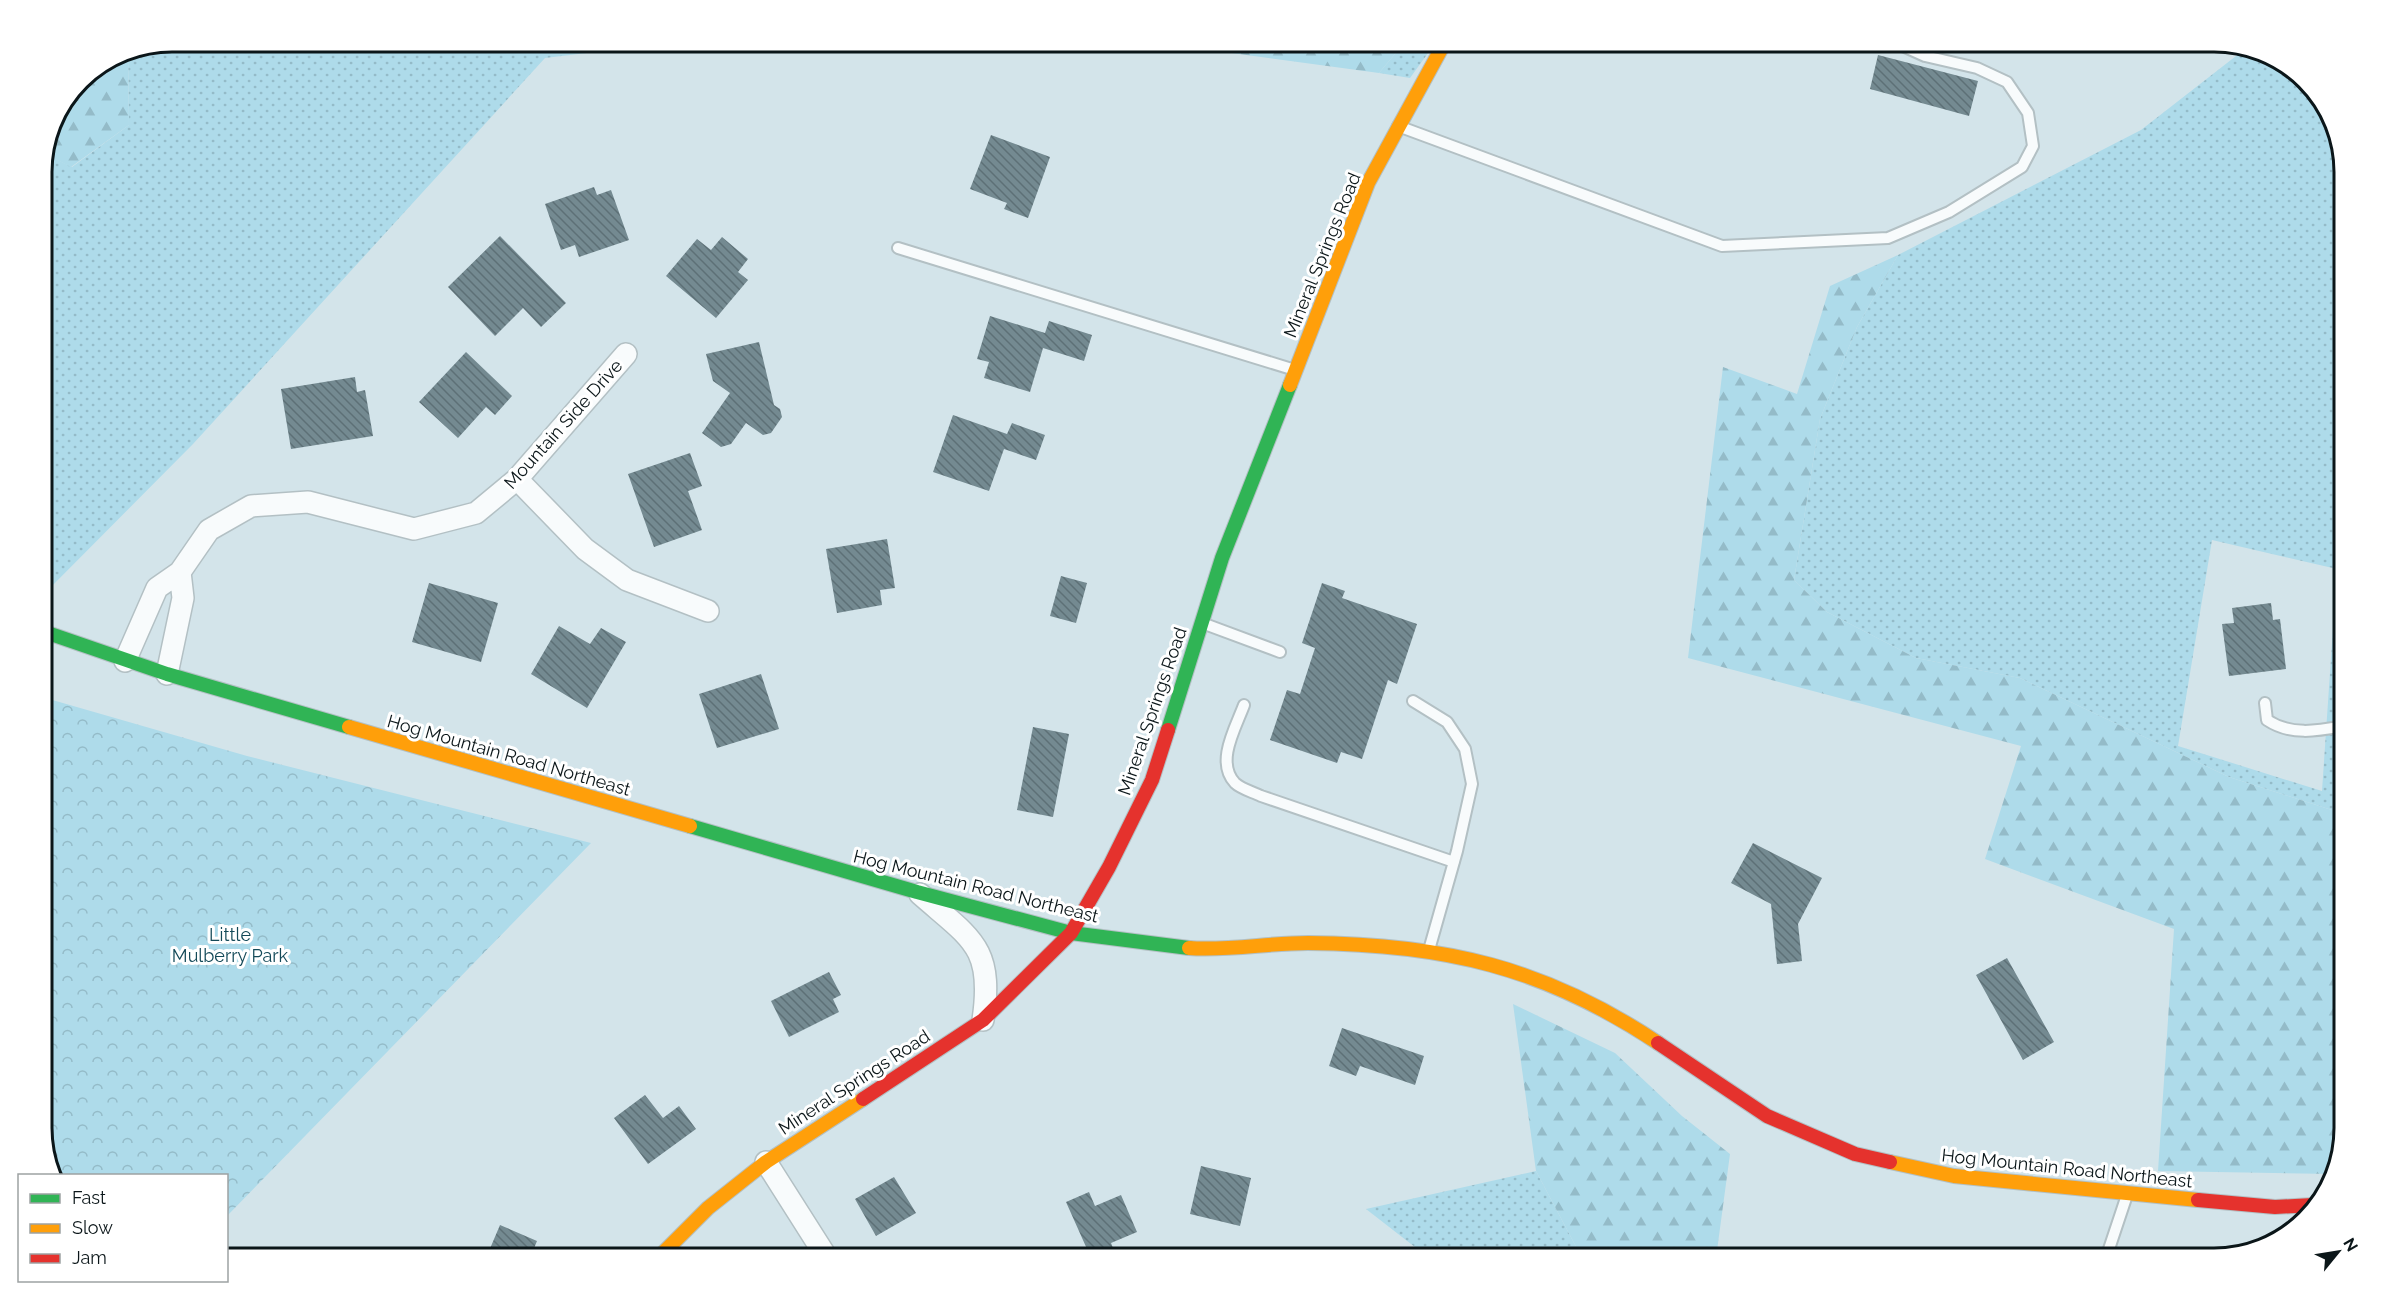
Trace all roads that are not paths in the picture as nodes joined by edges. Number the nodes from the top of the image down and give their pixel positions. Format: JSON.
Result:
{"nodes":[{"id":1,"x":1439,"y":52,"type":"edge"},
{"id":2,"x":1916,"y":52,"type":"edge"},
{"id":3,"x":1398,"y":126,"type":"junction"},
{"id":4,"x":897,"y":248,"type":"dead end"},
{"id":5,"x":626,"y":354,"type":"dead end"},
{"id":6,"x":1296,"y":370,"type":"junction"},
{"id":7,"x":517,"y":479,"type":"junction"},
{"id":8,"x":180,"y":572,"type":"junction"},
{"id":9,"x":708,"y":611,"type":"dead end"},
{"id":10,"x":1202,"y":623,"type":"junction"},
{"id":11,"x":53,"y":635,"type":"edge"},
{"id":12,"x":1280,"y":652,"type":"dead end"},
{"id":13,"x":125,"y":661,"type":"junction"},
{"id":14,"x":167,"y":674,"type":"junction"},
{"id":15,"x":1413,"y":701,"type":"dead end"},
{"id":16,"x":2265,"y":703,"type":"dead end"},
{"id":17,"x":1244,"y":705,"type":"dead end"},
{"id":18,"x":2334,"y":728,"type":"edge"},
{"id":19,"x":1454,"y":862,"type":"junction"},
{"id":20,"x":917,"y":892,"type":"junction"},
{"id":21,"x":1071,"y":933,"type":"junction"},
{"id":22,"x":1429,"y":951,"type":"junction"},
{"id":23,"x":983,"y":1020,"type":"junction"},
{"id":24,"x":766,"y":1162,"type":"junction"},
{"id":25,"x":2127,"y":1194,"type":"junction"},
{"id":26,"x":2305,"y":1205,"type":"edge"},
{"id":27,"x":668,"y":1248,"type":"edge"},
{"id":28,"x":821,"y":1248,"type":"edge"},
{"id":29,"x":2109,"y":1248,"type":"edge"}],
"edges":[{"from":1,"to":3,"type":"street","name":"Mineral Springs Road"},
{"from":2,"to":3,"type":"lane"},
{"from":3,"to":6,"type":"street","name":"Mineral Springs Road"},
{"from":4,"to":6,"type":"lane"},
{"from":5,"to":7,"type":"street","name":"Mountain Side Drive"},
{"from":6,"to":10,"type":"street","name":"Mineral Springs Road"},
{"from":7,"to":8,"type":"street","name":"Mountain Side Drive"},
{"from":7,"to":9,"type":"street"},
{"from":8,"to":13,"type":"street","name":"Mountain Side Drive"},
{"from":8,"to":14,"type":"street"},
{"from":10,"to":12,"type":"lane"},
{"from":10,"to":21,"type":"street","name":"Mineral Springs Road"},
{"from":11,"to":13,"type":"street","name":"Hog Mountain Road Northeast"},
{"from":13,"to":14,"type":"street","name":"Hog Mountain Road Northeast"},
{"from":14,"to":20,"type":"street","name":"Hog Mountain Road Northeast"},
{"from":15,"to":19,"type":"lane"},
{"from":16,"to":18,"type":"lane"},
{"from":17,"to":19,"type":"lane"},
{"from":19,"to":22,"type":"lane"},
{"from":20,"to":21,"type":"street","name":"Hog Mountain Road Northeast"},
{"from":20,"to":23,"type":"street"},
{"from":21,"to":22,"type":"street","name":"Hog Mountain Road Northeast"},
{"from":21,"to":23,"type":"street","name":"Mineral Springs Road"},
{"from":22,"to":25,"type":"street","name":"Hog Mountain Road Northeast"},
{"from":23,"to":24,"type":"street","name":"Mineral Springs Road"},
{"from":24,"to":27,"type":"street","name":"Mineral Springs Road"},
{"from":24,"to":28,"type":"street"},
{"from":25,"to":26,"type":"street","name":"Hog Mountain Road Northeast"},
{"from":25,"to":29,"type":"lane"}]}
